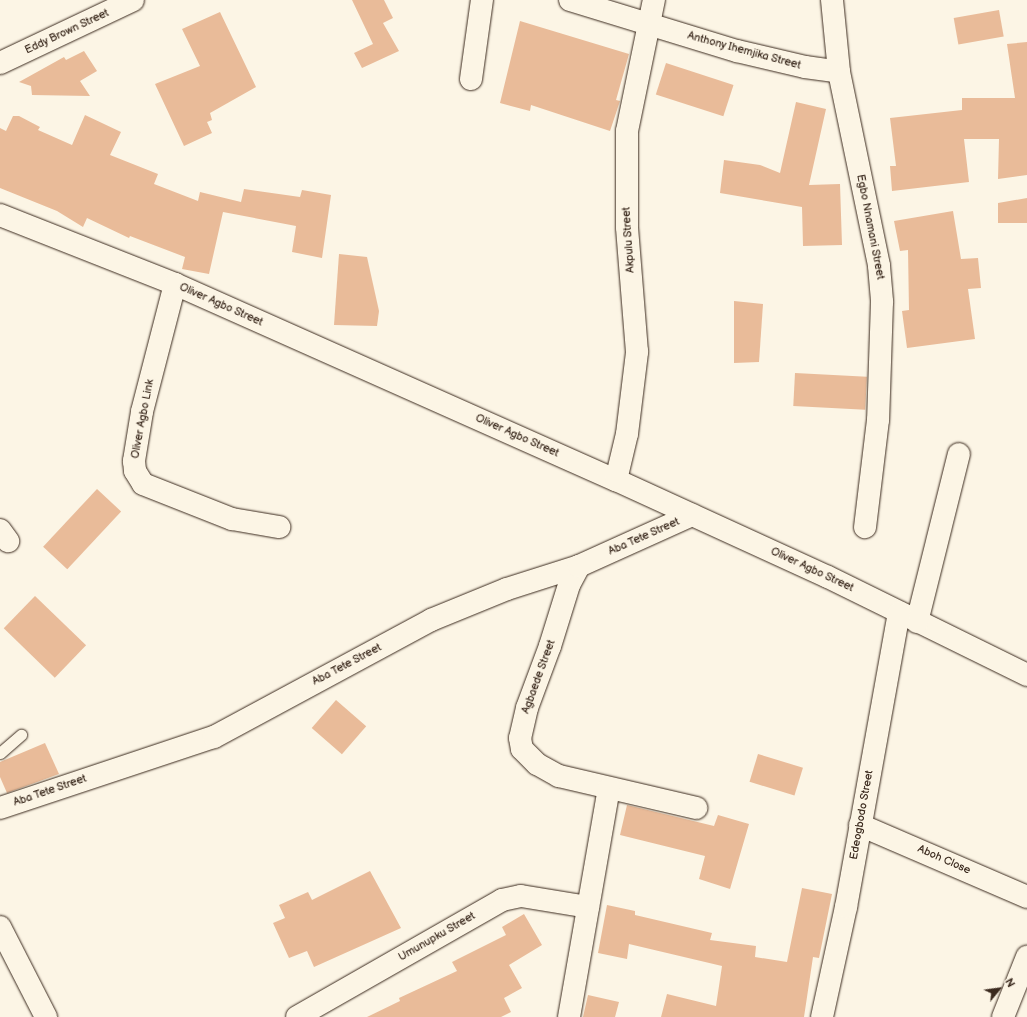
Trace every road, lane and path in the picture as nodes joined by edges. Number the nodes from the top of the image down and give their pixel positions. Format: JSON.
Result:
{"nodes":[{"id":1,"x":133,"y":0,"type":"edge"},
{"id":2,"x":482,"y":0,"type":"edge"},
{"id":3,"x":570,"y":0,"type":"edge"},
{"id":4,"x":654,"y":0,"type":"edge"},
{"id":5,"x":832,"y":0,"type":"edge"},
{"id":6,"x":649,"y":24,"type":"junction"},
{"id":7,"x":0,"y":63,"type":"edge"},
{"id":8,"x":839,"y":72,"type":"junction"},
{"id":9,"x":471,"y":79,"type":"dead end"},
{"id":10,"x":0,"y":215,"type":"edge"},
{"id":11,"x":175,"y":284,"type":"junction"},
{"id":12,"x":959,"y":454,"type":"dead end"},
{"id":13,"x":616,"y":480,"type":"junction"},
{"id":14,"x":692,"y":515,"type":"junction"},
{"id":15,"x":279,"y":527,"type":"dead end"},
{"id":16,"x":865,"y":528,"type":"dead end"},
{"id":17,"x":579,"y":566,"type":"junction"},
{"id":18,"x":908,"y":618,"type":"junction"},
{"id":19,"x":1027,"y":675,"type":"edge"},
{"id":20,"x":21,"y":734,"type":"dead end"},
{"id":21,"x":0,"y":753,"type":"edge"},
{"id":22,"x":609,"y":788,"type":"junction"},
{"id":23,"x":0,"y":808,"type":"edge"},
{"id":24,"x":696,"y":808,"type":"dead end"},
{"id":25,"x":860,"y":825,"type":"junction"},
{"id":26,"x":1027,"y":897,"type":"edge"},
{"id":27,"x":588,"y":907,"type":"junction"},
{"id":28,"x":0,"y":927,"type":"edge"},
{"id":29,"x":1027,"y":957,"type":"edge"},
{"id":30,"x":46,"y":1017,"type":"edge"},
{"id":31,"x":297,"y":1017,"type":"edge"},
{"id":32,"x":570,"y":1017,"type":"edge"},
{"id":33,"x":822,"y":1017,"type":"edge"},
{"id":34,"x":1003,"y":1017,"type":"edge"}],
"edges":[{"from":1,"to":7,"type":"street","name":"Eddy Brown Street"},
{"from":2,"to":9,"type":"street"},
{"from":3,"to":6,"type":"street","name":"Anthony Ihemjika Street"},
{"from":4,"to":6,"type":"street","name":"Akpulu Street"},
{"from":5,"to":8,"type":"street","name":"Egbo Nnamani Street"},
{"from":6,"to":8,"type":"street","name":"Anthony Ihemjika Street"},
{"from":6,"to":13,"type":"street","name":"Akpulu Street"},
{"from":8,"to":16,"type":"street","name":"Egbo Nnamani Street"},
{"from":10,"to":11,"type":"street","name":"Oliver Agbo Street"},
{"from":11,"to":13,"type":"street","name":"Oliver Agbo Street"},
{"from":11,"to":15,"type":"street","name":"Oliver Agbo Link"},
{"from":12,"to":18,"type":"street","name":"Edeogbodo Street"},
{"from":13,"to":14,"type":"street","name":"Oliver Agbo Street"},
{"from":14,"to":17,"type":"street","name":"Aba Tete Street"},
{"from":14,"to":18,"type":"street","name":"Oliver Agbo Street"},
{"from":17,"to":22,"type":"street","name":"Agbaede Street"},
{"from":17,"to":23,"type":"street","name":"Aba Tete Street"},
{"from":18,"to":19,"type":"street","name":"Oliver Agbo Street"},
{"from":18,"to":25,"type":"street","name":"Edeogbodo Street"},
{"from":20,"to":21,"type":"lane"},
{"from":22,"to":24,"type":"street","name":"Agbaede Street"},
{"from":22,"to":27,"type":"street"},
{"from":25,"to":26,"type":"street","name":"Aboh Close"},
{"from":25,"to":33,"type":"street","name":"Edeogbodo Street"},
{"from":27,"to":31,"type":"street","name":"Umunupku Street"},
{"from":27,"to":32,"type":"street"},
{"from":28,"to":30,"type":"street"},
{"from":29,"to":34,"type":"street"}]}
